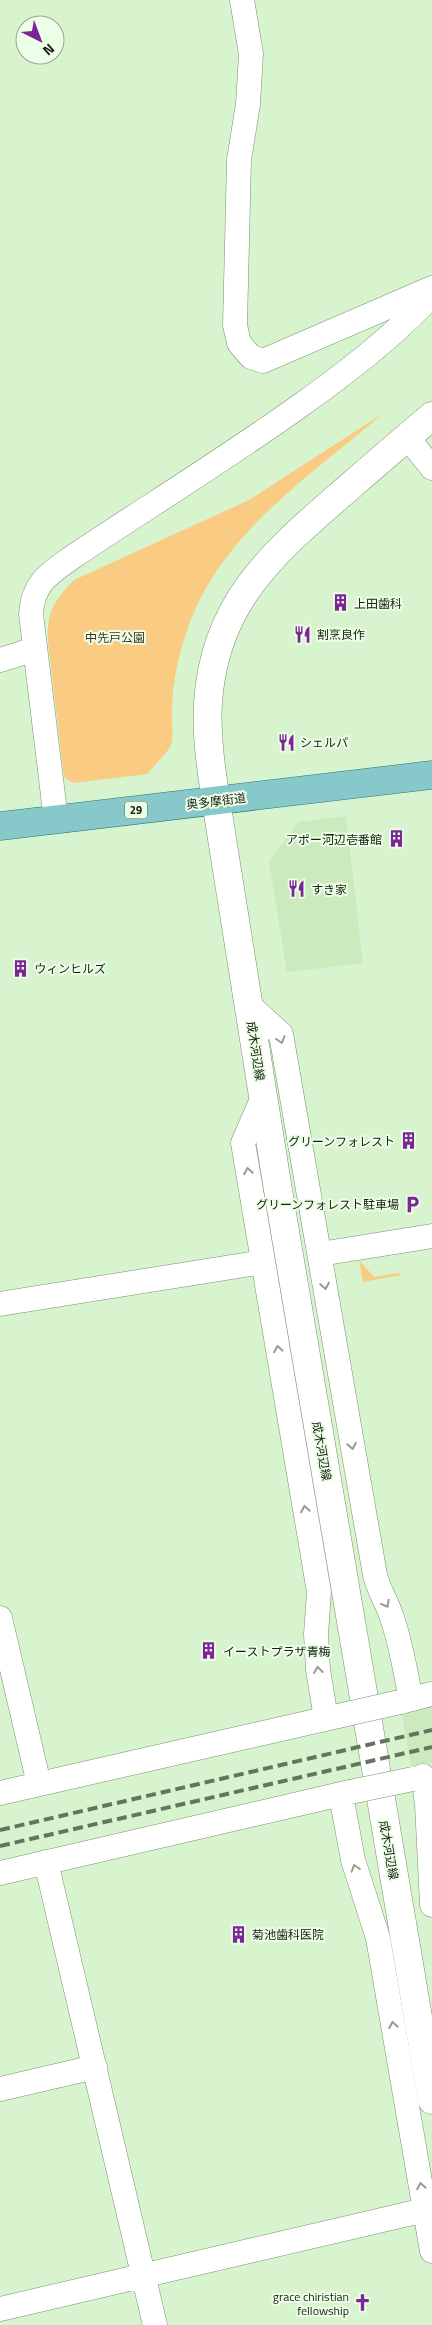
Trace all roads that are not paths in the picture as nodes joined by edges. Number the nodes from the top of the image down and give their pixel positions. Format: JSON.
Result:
{"nodes":[{"id":1,"x":242,"y":0,"type":"edge"},
{"id":2,"x":432,"y":288,"type":"edge"},
{"id":3,"x":432,"y":295,"type":"edge"},
{"id":4,"x":432,"y":416,"type":"edge"},
{"id":5,"x":407,"y":437,"type":"junction"},
{"id":6,"x":432,"y":468,"type":"edge"},
{"id":7,"x":34,"y":649,"type":"junction"},
{"id":8,"x":0,"y":660,"type":"edge"},
{"id":9,"x":432,"y":775,"type":"edge"},
{"id":10,"x":216,"y":801,"type":"junction"},
{"id":11,"x":56,"y":820,"type":"junction"},
{"id":12,"x":0,"y":826,"type":"edge"},
{"id":13,"x":249,"y":1005,"type":"junction"},
{"id":14,"x":263,"y":1097,"type":"junction"},
{"id":15,"x":432,"y":1236,"type":"edge"},
{"id":16,"x":320,"y":1254,"type":"junction"},
{"id":17,"x":263,"y":1262,"type":"junction"},
{"id":18,"x":0,"y":1304,"type":"edge"},
{"id":19,"x":0,"y":1618,"type":"edge"},
{"id":20,"x":414,"y":1699,"type":"edge"},
{"id":21,"x":332,"y":1717,"type":"junction"},
{"id":22,"x":422,"y":1777,"type":"edge"},
{"id":23,"x":39,"y":1784,"type":"junction"},
{"id":24,"x":0,"y":1793,"type":"edge"},
{"id":25,"x":345,"y":1793,"type":"junction"},
{"id":26,"x":46,"y":1862,"type":"junction"},
{"id":27,"x":0,"y":1873,"type":"edge"},
{"id":28,"x":432,"y":1905,"type":"edge"},
{"id":29,"x":95,"y":2067,"type":"junction"},
{"id":30,"x":0,"y":2089,"type":"edge"},
{"id":31,"x":432,"y":2100,"type":"edge"},
{"id":32,"x":425,"y":2210,"type":"junction"},
{"id":33,"x":432,"y":2251,"type":"edge"},
{"id":34,"x":144,"y":2276,"type":"junction"},
{"id":35,"x":0,"y":2310,"type":"edge"},
{"id":36,"x":155,"y":2325,"type":"edge"}],
"edges":[{"from":1,"to":2,"type":"street"},
{"from":3,"to":7,"type":"street"},
{"from":4,"to":5,"type":"main road","name":"成木河辺線"},
{"from":5,"to":6,"type":"street"},
{"from":5,"to":10,"type":"main road","name":"成木河辺線"},
{"from":7,"to":8,"type":"street"},
{"from":7,"to":11,"type":"street"},
{"from":9,"to":10,"type":"main road","name":"奥多摩街道","number":"29"},
{"from":10,"to":11,"type":"main road","name":"奥多摩街道","number":"29"},
{"from":10,"to":13,"type":"main road","name":"成木河辺線"},
{"from":11,"to":12,"type":"main road","name":"奥多摩街道","number":"29"},
{"from":13,"to":14,"type":"main road","name":"成木河辺線"},
{"from":13,"to":16,"type":"street","one_way":true},
{"from":17,"to":14,"type":"street","one_way":true},
{"from":14,"to":31,"type":"main road","name":"成木河辺線"},
{"from":15,"to":16,"type":"street"},
{"from":16,"to":20,"type":"street","one_way":true},
{"from":17,"to":18,"type":"street"},
{"from":21,"to":17,"type":"street","one_way":true},
{"from":19,"to":23,"type":"street"},
{"from":20,"to":21,"type":"street","bridge":true},
{"from":21,"to":23,"type":"street"},
{"from":22,"to":25,"type":"street","bridge":true},
{"from":22,"to":28,"type":"street"},
{"from":23,"to":24,"type":"street"},
{"from":25,"to":26,"type":"street"},
{"from":32,"to":25,"type":"street","one_way":true},
{"from":26,"to":27,"type":"street"},
{"from":26,"to":29,"type":"street"},
{"from":29,"to":30,"type":"street"},
{"from":29,"to":34,"type":"street"},
{"from":32,"to":33,"type":"street"},
{"from":32,"to":34,"type":"street"},
{"from":34,"to":35,"type":"street"},
{"from":34,"to":36,"type":"street"}]}
